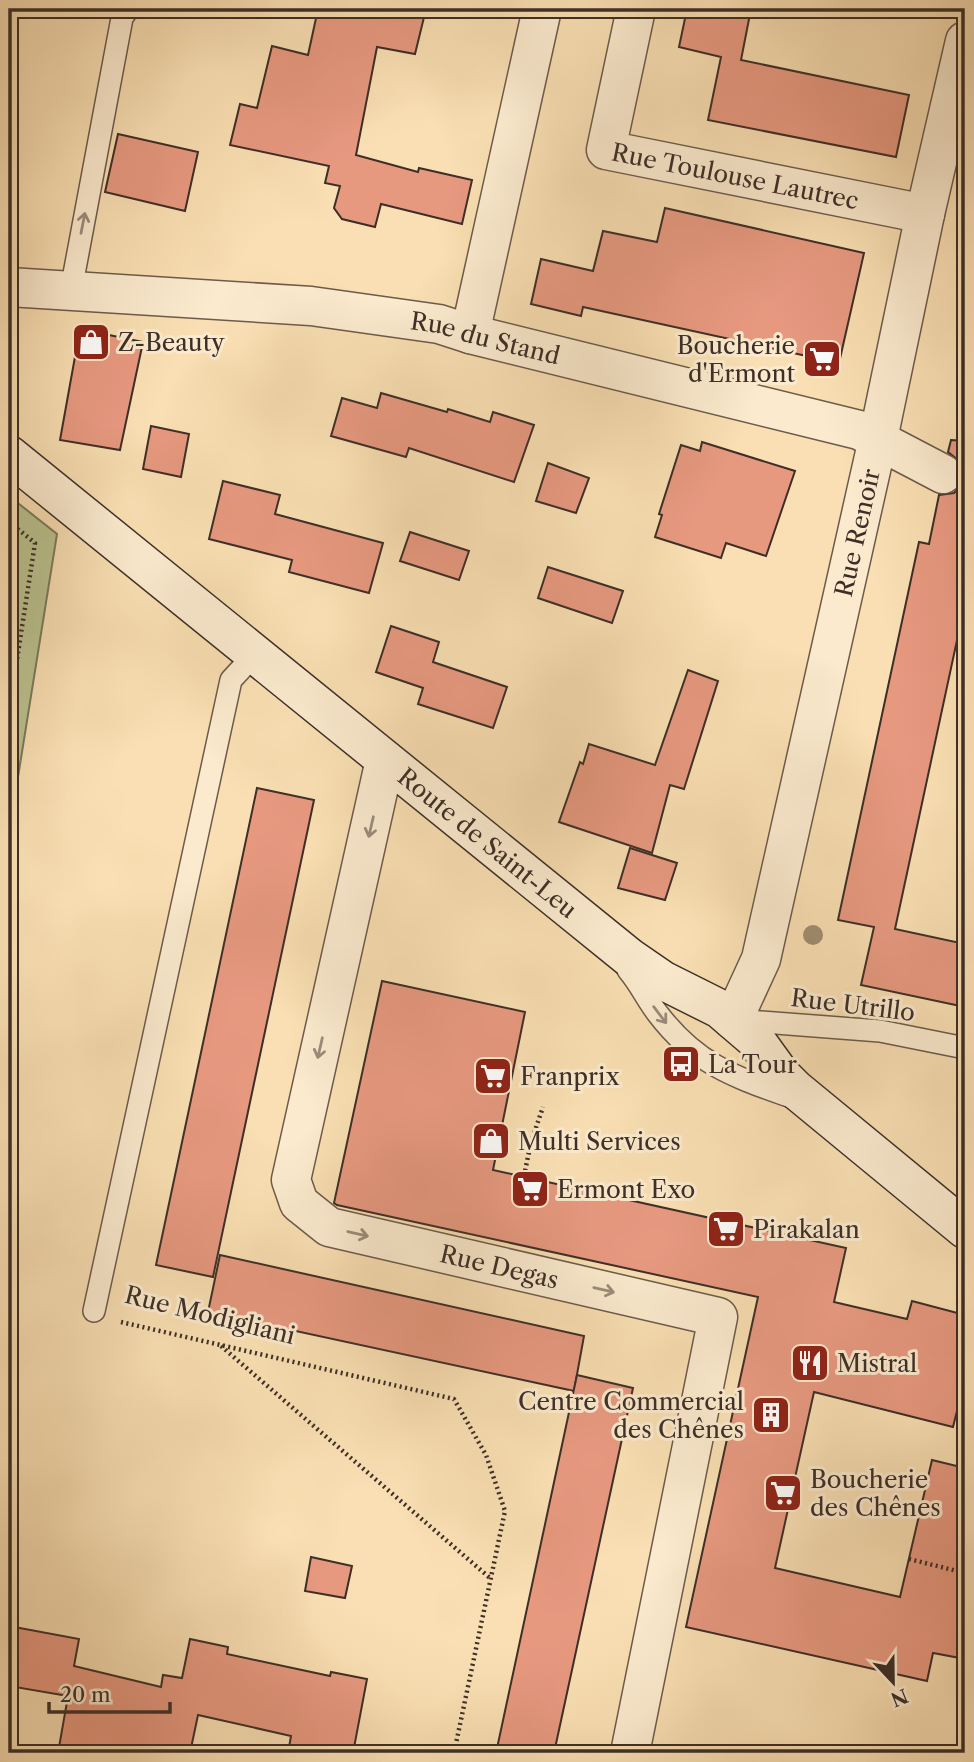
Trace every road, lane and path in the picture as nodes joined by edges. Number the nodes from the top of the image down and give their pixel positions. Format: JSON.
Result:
{"nodes":[{"id":1,"x":128,"y":9,"type":"edge"},
{"id":2,"x":542,"y":9,"type":"edge"},
{"id":3,"x":636,"y":9,"type":"edge"},
{"id":4,"x":965,"y":41,"type":"edge"},
{"id":5,"x":925,"y":214,"type":"junction"},
{"id":6,"x":9,"y":287,"type":"edge"},
{"id":7,"x":71,"y":290,"type":"junction"},
{"id":8,"x":470,"y":334,"type":"junction"},
{"id":9,"x":878,"y":439,"type":"junction"},
{"id":10,"x":9,"y":455,"type":"edge"},
{"id":11,"x":943,"y":474,"type":"dead end"},
{"id":12,"x":9,"y":522,"type":"edge"},
{"id":13,"x":9,"y":652,"type":"edge"},
{"id":14,"x":18,"y":654,"type":"junction"},
{"id":15,"x":255,"y":654,"type":"junction"},
{"id":16,"x":9,"y":710,"type":"edge"},
{"id":17,"x":385,"y":760,"type":"junction"},
{"id":18,"x":587,"y":924,"type":"junction"},
{"id":19,"x":733,"y":1020,"type":"junction"},
{"id":20,"x":965,"y":1048,"type":"edge"},
{"id":21,"x":818,"y":1106,"type":"junction"},
{"id":22,"x":543,"y":1107,"type":"dead end"},
{"id":23,"x":524,"y":1176,"type":"dead end"},
{"id":24,"x":965,"y":1229,"type":"edge"},
{"id":25,"x":94,"y":1311,"type":"joint"},
{"id":26,"x":219,"y":1345,"type":"junction"},
{"id":27,"x":909,"y":1559,"type":"dead end"},
{"id":28,"x":965,"y":1573,"type":"edge"},
{"id":29,"x":491,"y":1578,"type":"junction"},
{"id":30,"x":454,"y":1753,"type":"edge"},
{"id":31,"x":630,"y":1753,"type":"edge"}],
"edges":[{"from":7,"to":1,"type":"lane","one_way":true},
{"from":2,"to":8,"type":"street"},
{"from":3,"to":5,"type":"street","name":"Rue Toulouse Lautrec"},
{"from":4,"to":5,"type":"street","name":"Rue Renoir"},
{"from":5,"to":9,"type":"street","name":"Rue Renoir"},
{"from":6,"to":7,"type":"street","name":"Rue du Stand"},
{"from":7,"to":8,"type":"street","name":"Rue du Stand"},
{"from":8,"to":9,"type":"street","name":"Rue du Stand"},
{"from":9,"to":11,"type":"street","name":"Rue du Stand"},
{"from":9,"to":19,"type":"street","name":"Rue Renoir"},
{"from":10,"to":15,"type":"street","name":"Route de Saint-Leu"},
{"from":12,"to":14,"type":"path"},
{"from":13,"to":14,"type":"path"},
{"from":14,"to":16,"type":"path"},
{"from":15,"to":17,"type":"street","name":"Route de Saint-Leu"},
{"from":15,"to":25,"type":"lane","name":"Rue Modigliani"},
{"from":17,"to":18,"type":"street","name":"Route de Saint-Leu"},
{"from":17,"to":31,"type":"street","name":"Rue Degas","one_way":true},
{"from":18,"to":19,"type":"street","name":"Route de Saint-Leu"},
{"from":18,"to":21,"type":"lane","one_way":true},
{"from":19,"to":20,"type":"lane","name":"Rue Utrillo"},
{"from":19,"to":21,"type":"street","name":"Route de Saint-Leu"},
{"from":21,"to":24,"type":"street","name":"Route de Saint-Leu"},
{"from":22,"to":23,"type":"path"},
{"from":25,"to":26,"type":"path","name":"Rue Modigliani"},
{"from":26,"to":29,"type":"path"},
{"from":26,"to":29,"type":"path","name":"Rue Modigliani"},
{"from":27,"to":28,"type":"path"},
{"from":29,"to":30,"type":"path","name":"Rue Modigliani"}]}
